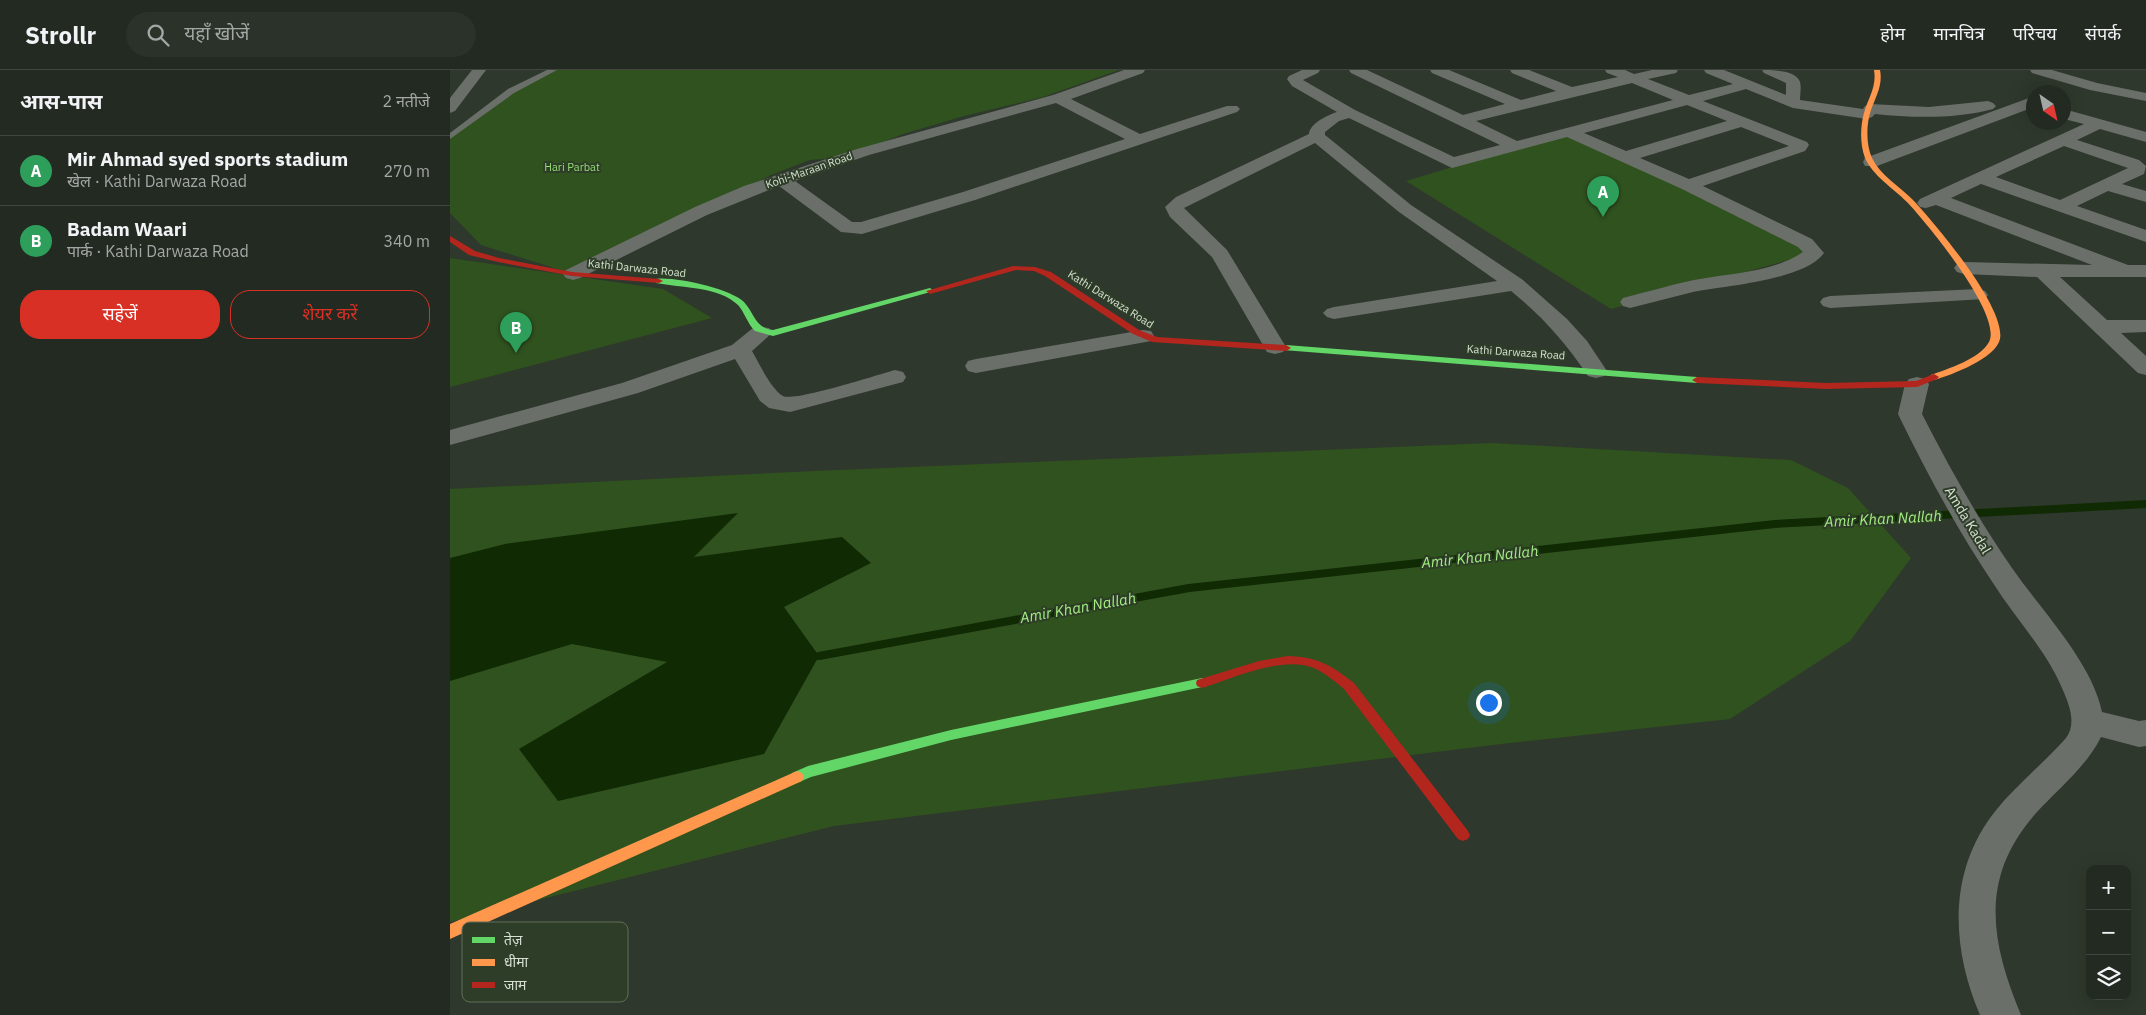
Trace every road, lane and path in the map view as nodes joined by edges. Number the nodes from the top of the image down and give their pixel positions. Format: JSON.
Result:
{"nodes":[{"id":1,"x":479,"y":70,"type":"edge"},
{"id":2,"x":553,"y":70,"type":"edge"},
{"id":3,"x":1138,"y":70,"type":"edge"},
{"id":4,"x":1356,"y":70,"type":"edge"},
{"id":5,"x":1437,"y":70,"type":"edge"},
{"id":6,"x":1517,"y":70,"type":"edge"},
{"id":7,"x":1612,"y":70,"type":"edge"},
{"id":8,"x":1671,"y":70,"type":"edge"},
{"id":9,"x":1710,"y":70,"type":"edge"},
{"id":10,"x":1769,"y":70,"type":"edge"},
{"id":11,"x":1877,"y":70,"type":"edge"},
{"id":12,"x":2037,"y":70,"type":"edge"},
{"id":13,"x":1308,"y":73,"type":"edge"},
{"id":14,"x":1804,"y":73,"type":"dead end"},
{"id":15,"x":1789,"y":77,"type":"junction"},
{"id":16,"x":2084,"y":77,"type":"edge"},
{"id":17,"x":1634,"y":78,"type":"junction"},
{"id":18,"x":1745,"y":85,"type":"junction"},
{"id":19,"x":1571,"y":92,"type":"junction"},
{"id":20,"x":2146,"y":97,"type":"edge"},
{"id":21,"x":1058,"y":98,"type":"junction"},
{"id":22,"x":1688,"y":99,"type":"junction"},
{"id":23,"x":2026,"y":101,"type":"edge"},
{"id":24,"x":2026,"y":102,"type":"edge"},
{"id":25,"x":1792,"y":103,"type":"junction"},
{"id":26,"x":1519,"y":105,"type":"junction"},
{"id":27,"x":450,"y":108,"type":"edge"},
{"id":28,"x":1232,"y":108,"type":"dead end"},
{"id":29,"x":1868,"y":111,"type":"junction"},
{"id":30,"x":1350,"y":113,"type":"junction"},
{"id":31,"x":2071,"y":116,"type":"edge"},
{"id":32,"x":1462,"y":120,"type":"junction"},
{"id":33,"x":1744,"y":121,"type":"junction"},
{"id":34,"x":2098,"y":124,"type":"junction"},
{"id":35,"x":1569,"y":132,"type":"junction"},
{"id":36,"x":1317,"y":136,"type":"junction"},
{"id":37,"x":450,"y":137,"type":"edge"},
{"id":38,"x":2146,"y":137,"type":"edge"},
{"id":39,"x":1137,"y":139,"type":"junction"},
{"id":40,"x":2062,"y":140,"type":"junction"},
{"id":41,"x":1517,"y":147,"type":"junction"},
{"id":42,"x":1625,"y":157,"type":"junction"},
{"id":43,"x":1871,"y":162,"type":"junction"},
{"id":44,"x":1981,"y":178,"type":"junction"},
{"id":45,"x":781,"y":179,"type":"junction"},
{"id":46,"x":1688,"y":185,"type":"junction"},
{"id":47,"x":2108,"y":185,"type":"junction"},
{"id":48,"x":2146,"y":197,"type":"edge"},
{"id":49,"x":1936,"y":200,"type":"junction"},
{"id":50,"x":1915,"y":206,"type":"junction"},
{"id":51,"x":2062,"y":206,"type":"junction"},
{"id":52,"x":2146,"y":236,"type":"edge"},
{"id":53,"x":450,"y":238,"type":"edge"},
{"id":54,"x":1964,"y":268,"type":"junction"},
{"id":55,"x":2126,"y":270,"type":"junction"},
{"id":56,"x":2042,"y":271,"type":"junction"},
{"id":57,"x":2146,"y":271,"type":"edge"},
{"id":58,"x":573,"y":274,"type":"junction"},
{"id":59,"x":1516,"y":284,"type":"junction"},
{"id":60,"x":1978,"y":295,"type":"junction"},
{"id":61,"x":1630,"y":302,"type":"dead end"},
{"id":62,"x":1830,"y":302,"type":"dead end"},
{"id":63,"x":1334,"y":313,"type":"dead end"},
{"id":64,"x":2146,"y":326,"type":"edge"},
{"id":65,"x":2102,"y":327,"type":"junction"},
{"id":66,"x":762,"y":333,"type":"junction"},
{"id":67,"x":1143,"y":336,"type":"junction"},
{"id":68,"x":1274,"y":347,"type":"junction"},
{"id":69,"x":740,"y":350,"type":"junction"},
{"id":70,"x":976,"y":366,"type":"dead end"},
{"id":71,"x":2146,"y":368,"type":"edge"},
{"id":72,"x":1596,"y":371,"type":"junction"},
{"id":73,"x":895,"y":377,"type":"dead end"},
{"id":74,"x":1918,"y":384,"type":"junction"},
{"id":75,"x":450,"y":438,"type":"edge"},
{"id":76,"x":2089,"y":721,"type":"junction"},
{"id":77,"x":2144,"y":735,"type":"edge"},
{"id":78,"x":1463,"y":835,"type":"dead end"},
{"id":79,"x":472,"y":922,"type":"edge"},
{"id":80,"x":462,"y":927,"type":"edge"},
{"id":81,"x":450,"y":932,"type":"edge"},
{"id":82,"x":2001,"y":1015,"type":"edge"}],
"edges":[{"from":1,"to":27,"type":"street"},
{"from":2,"to":37,"type":"lane"},
{"from":3,"to":21,"type":"street","name":"Kohi-Maraan Road"},
{"from":4,"to":32,"type":"street"},
{"from":5,"to":26,"type":"street"},
{"from":6,"to":19,"type":"street"},
{"from":7,"to":17,"type":"street"},
{"from":8,"to":17,"type":"street"},
{"from":9,"to":18,"type":"street"},
{"from":10,"to":15,"type":"street"},
{"from":11,"to":29,"type":"street"},
{"from":12,"to":16,"type":"street"},
{"from":13,"to":30,"type":"street"},
{"from":14,"to":15,"type":"street"},
{"from":15,"to":25,"type":"street"},
{"from":16,"to":20,"type":"street"},
{"from":17,"to":19,"type":"street"},
{"from":17,"to":22,"type":"street"},
{"from":18,"to":22,"type":"street"},
{"from":18,"to":25,"type":"street"},
{"from":19,"to":26,"type":"street"},
{"from":21,"to":39,"type":"street"},
{"from":21,"to":45,"type":"street","name":"Kohi-Maraan Road"},
{"from":22,"to":33,"type":"street"},
{"from":22,"to":35,"type":"street"},
{"from":23,"to":29,"type":"street"},
{"from":24,"to":43,"type":"street"},
{"from":25,"to":29,"type":"street"},
{"from":26,"to":32,"type":"street"},
{"from":28,"to":39,"type":"street"},
{"from":29,"to":43,"type":"street"},
{"from":30,"to":36,"type":"street"},
{"from":30,"to":41,"type":"street"},
{"from":31,"to":34,"type":"street"},
{"from":32,"to":41,"type":"street"},
{"from":33,"to":42,"type":"street"},
{"from":33,"to":46,"type":"street"},
{"from":34,"to":38,"type":"street"},
{"from":34,"to":40,"type":"street"},
{"from":35,"to":41,"type":"street"},
{"from":35,"to":42,"type":"street"},
{"from":36,"to":59,"type":"street"},
{"from":36,"to":68,"type":"street"},
{"from":39,"to":45,"type":"street"},
{"from":40,"to":44,"type":"street"},
{"from":40,"to":47,"type":"street"},
{"from":42,"to":46,"type":"street"},
{"from":43,"to":50,"type":"street"},
{"from":44,"to":49,"type":"street"},
{"from":44,"to":51,"type":"street"},
{"from":45,"to":58,"type":"street","name":"Kohi-Maraan Road"},
{"from":46,"to":61,"type":"street"},
{"from":47,"to":48,"type":"street"},
{"from":47,"to":51,"type":"street"},
{"from":49,"to":50,"type":"street"},
{"from":49,"to":55,"type":"street"},
{"from":50,"to":54,"type":"street"},
{"from":51,"to":52,"type":"street"},
{"from":53,"to":58,"type":"street","name":"Kathi Darwaza Road"},
{"from":54,"to":56,"type":"street"},
{"from":54,"to":60,"type":"street"},
{"from":55,"to":56,"type":"street"},
{"from":55,"to":57,"type":"street"},
{"from":56,"to":65,"type":"street"},
{"from":58,"to":66,"type":"street","name":"Kathi Darwaza Road"},
{"from":59,"to":63,"type":"street"},
{"from":59,"to":72,"type":"street"},
{"from":60,"to":62,"type":"street"},
{"from":60,"to":74,"type":"street"},
{"from":64,"to":65,"type":"street"},
{"from":65,"to":71,"type":"street"},
{"from":66,"to":67,"type":"street","name":"Kathi Darwaza Road"},
{"from":66,"to":69,"type":"street"},
{"from":67,"to":68,"type":"street","name":"Kathi Darwaza Road"},
{"from":67,"to":70,"type":"street"},
{"from":68,"to":72,"type":"street","name":"Kathi Darwaza Road"},
{"from":69,"to":73,"type":"street"},
{"from":69,"to":75,"type":"street"},
{"from":72,"to":74,"type":"street","name":"Kathi Darwaza Road"},
{"from":74,"to":76,"type":"street","name":"Amda Kadal"},
{"from":76,"to":77,"type":"street"},
{"from":76,"to":82,"type":"street"},
{"from":78,"to":79,"type":"street"},
{"from":80,"to":81,"type":"street"}]}
